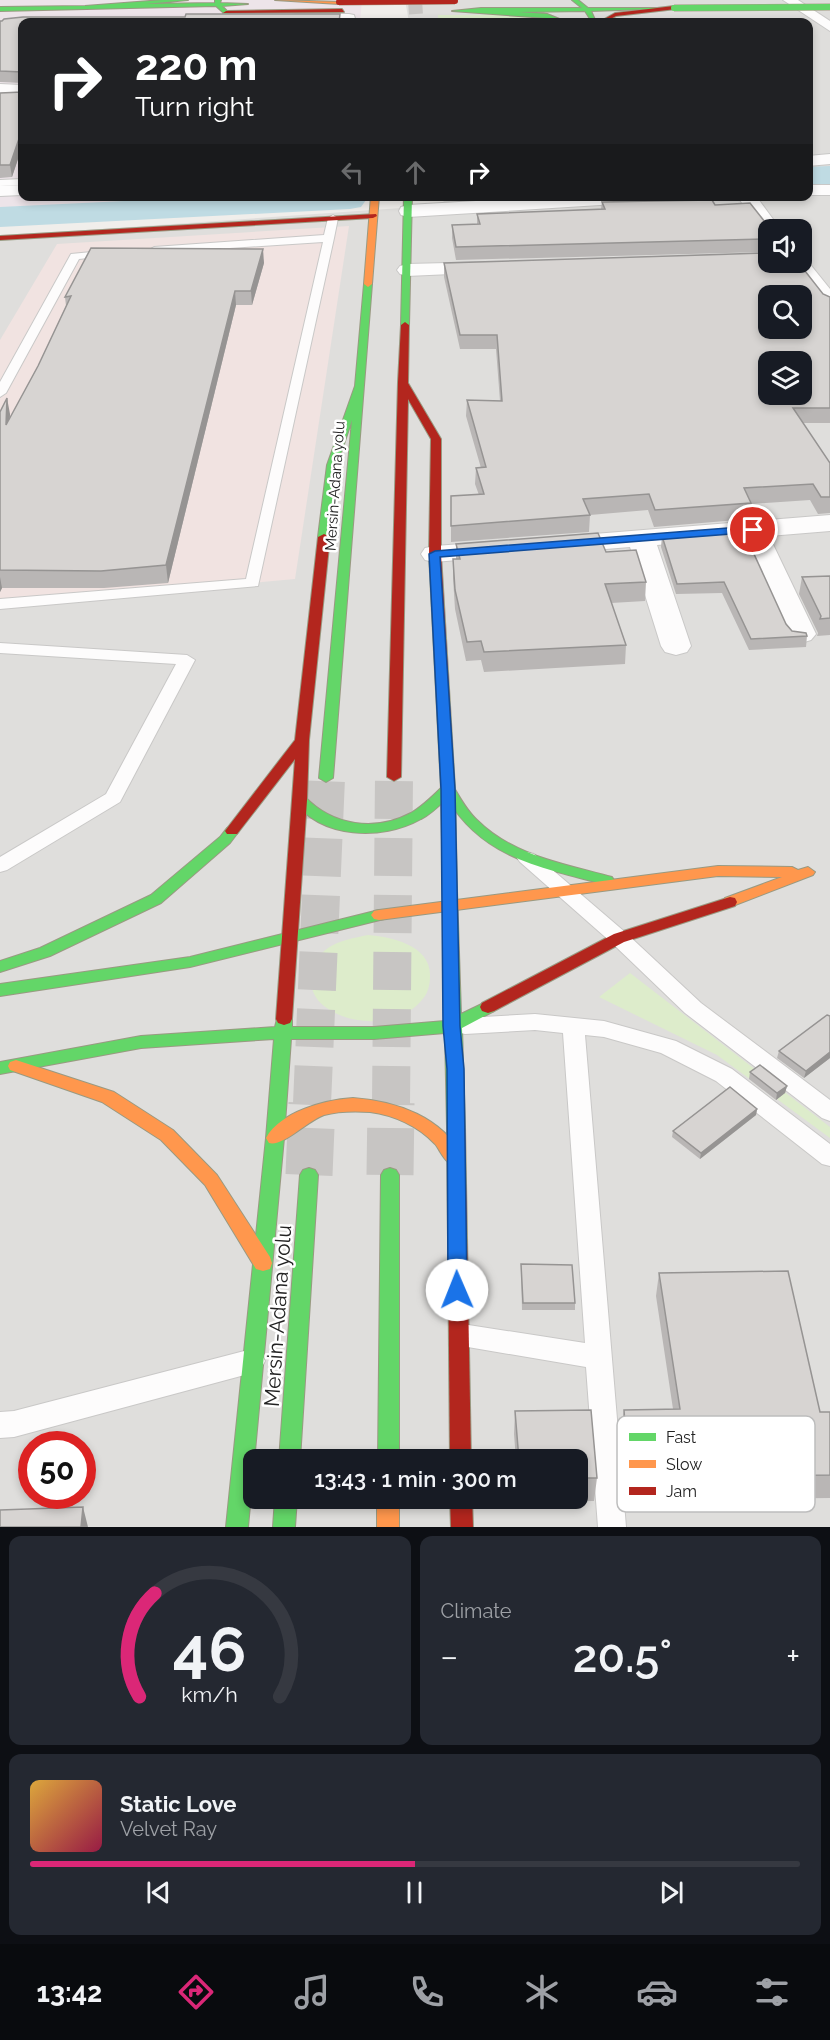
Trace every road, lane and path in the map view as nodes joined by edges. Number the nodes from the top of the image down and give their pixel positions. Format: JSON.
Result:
{"nodes":[{"id":1,"x":185,"y":0,"type":"edge"},
{"id":2,"x":278,"y":0,"type":"edge"},
{"id":3,"x":574,"y":0,"type":"edge"},
{"id":4,"x":789,"y":0,"type":"edge"},
{"id":5,"x":592,"y":4,"type":"edge"},
{"id":6,"x":231,"y":6,"type":"edge"},
{"id":7,"x":455,"y":6,"type":"junction"},
{"id":8,"x":86,"y":7,"type":"junction"},
{"id":9,"x":830,"y":7,"type":"edge"},
{"id":10,"x":674,"y":8,"type":"junction"},
{"id":11,"x":0,"y":9,"type":"edge"},
{"id":12,"x":481,"y":10,"type":"junction"},
{"id":13,"x":343,"y":12,"type":"edge"},
{"id":14,"x":0,"y":17,"type":"edge"},
{"id":15,"x":553,"y":18,"type":"edge"},
{"id":16,"x":609,"y":18,"type":"edge"},
{"id":17,"x":830,"y":27,"type":"edge"},
{"id":18,"x":0,"y":89,"type":"edge"},
{"id":19,"x":18,"y":89,"type":"edge"},
{"id":20,"x":830,"y":159,"type":"edge"},
{"id":21,"x":813,"y":161,"type":"edge"},
{"id":22,"x":18,"y":182,"type":"edge"},
{"id":23,"x":0,"y":183,"type":"edge"},
{"id":24,"x":18,"y":190,"type":"edge"},
{"id":25,"x":813,"y":190,"type":"edge"},
{"id":26,"x":830,"y":190,"type":"edge"},
{"id":27,"x":0,"y":191,"type":"edge"},
{"id":28,"x":374,"y":201,"type":"edge"},
{"id":29,"x":504,"y":201,"type":"edge"},
{"id":30,"x":750,"y":201,"type":"edge"},
{"id":31,"x":408,"y":204,"type":"edge"},
{"id":32,"x":373,"y":216,"type":"junction"},
{"id":33,"x":333,"y":218,"type":"junction"},
{"id":34,"x":764,"y":219,"type":"edge"},
{"id":35,"x":0,"y":238,"type":"edge"},
{"id":36,"x":329,"y":238,"type":"junction"},
{"id":37,"x":145,"y":251,"type":"edge"},
{"id":38,"x":122,"y":252,"type":"edge"},
{"id":39,"x":512,"y":267,"type":"edge"},
{"id":40,"x":407,"y":270,"type":"junction"},
{"id":41,"x":807,"y":273,"type":"edge"},
{"id":42,"x":830,"y":303,"type":"edge"},
{"id":43,"x":360,"y":381,"type":"junction"},
{"id":44,"x":404,"y":382,"type":"junction"},
{"id":45,"x":0,"y":393,"type":"edge"},
{"id":46,"x":830,"y":524,"type":"edge"},
{"id":47,"x":753,"y":530,"type":"junction"},
{"id":48,"x":641,"y":538,"type":"junction"},
{"id":49,"x":435,"y":554,"type":"junction"},
{"id":50,"x":0,"y":604,"type":"edge"},
{"id":51,"x":801,"y":634,"type":"edge"},
{"id":52,"x":676,"y":646,"type":"dead end"},
{"id":53,"x":0,"y":648,"type":"edge"},
{"id":54,"x":302,"y":740,"type":"junction"},
{"id":55,"x":394,"y":777,"type":"tunnel mouth"},
{"id":56,"x":326,"y":778,"type":"tunnel mouth"},
{"id":57,"x":448,"y":789,"type":"junction"},
{"id":58,"x":300,"y":800,"type":"junction"},
{"id":59,"x":527,"y":858,"type":"junction"},
{"id":60,"x":0,"y":866,"type":"edge"},
{"id":61,"x":624,"y":885,"type":"junction"},
{"id":62,"x":564,"y":891,"type":"junction"},
{"id":63,"x":450,"y":906,"type":"junction"},
{"id":64,"x":289,"y":938,"type":"junction"},
{"id":65,"x":620,"y":938,"type":"junction"},
{"id":66,"x":0,"y":967,"type":"edge"},
{"id":67,"x":0,"y":990,"type":"edge"},
{"id":68,"x":452,"y":1026,"type":"junction"},
{"id":69,"x":573,"y":1026,"type":"junction"},
{"id":70,"x":281,"y":1033,"type":"junction"},
{"id":71,"x":7,"y":1066,"type":"edge"},
{"id":72,"x":830,"y":1112,"type":"edge"},
{"id":73,"x":274,"y":1138,"type":"junction"},
{"id":74,"x":830,"y":1157,"type":"edge"},
{"id":75,"x":455,"y":1158,"type":"junction"},
{"id":76,"x":309,"y":1175,"type":"tunnel mouth"},
{"id":77,"x":390,"y":1175,"type":"tunnel mouth"},
{"id":78,"x":263,"y":1263,"type":"junction"},
{"id":79,"x":458,"y":1335,"type":"junction"},
{"id":80,"x":599,"y":1357,"type":"junction"},
{"id":81,"x":254,"y":1361,"type":"junction"},
{"id":82,"x":0,"y":1425,"type":"edge"},
{"id":83,"x":290,"y":1449,"type":"edge"},
{"id":84,"x":388,"y":1449,"type":"edge"},
{"id":85,"x":460,"y":1449,"type":"edge"},
{"id":86,"x":285,"y":1509,"type":"edge"},
{"id":87,"x":388,"y":1509,"type":"edge"},
{"id":88,"x":461,"y":1509,"type":"edge"},
{"id":89,"x":237,"y":1527,"type":"edge"},
{"id":90,"x":284,"y":1527,"type":"edge"},
{"id":91,"x":388,"y":1527,"type":"edge"},
{"id":92,"x":462,"y":1527,"type":"edge"},
{"id":93,"x":612,"y":1527,"type":"edge"}],
"edges":[{"from":1,"to":8,"type":"main road"},
{"from":2,"to":13,"type":"main road"},
{"from":3,"to":5,"type":"main road"},
{"from":3,"to":7,"type":"main road"},
{"from":4,"to":17,"type":"street"},
{"from":5,"to":10,"type":"main road"},
{"from":5,"to":12,"type":"main road"},
{"from":6,"to":8,"type":"main road"},
{"from":6,"to":13,"type":"main road"},
{"from":6,"to":14,"type":"main road"},
{"from":7,"to":12,"type":"main road"},
{"from":7,"to":13,"type":"main road"},
{"from":8,"to":11,"type":"main road"},
{"from":9,"to":10,"type":"main road","bridge":true},
{"from":10,"to":16,"type":"main road"},
{"from":12,"to":15,"type":"main road"},
{"from":18,"to":19,"type":"street"},
{"from":20,"to":21,"type":"street"},
{"from":22,"to":23,"type":"lane"},
{"from":24,"to":27,"type":"street"},
{"from":25,"to":26,"type":"street"},
{"from":28,"to":32,"type":"main road","name":"Mersin-Adana yolu"},
{"from":29,"to":31,"type":"street"},
{"from":30,"to":34,"type":"street"},
{"from":31,"to":40,"type":"main road"},
{"from":32,"to":33,"type":"main road"},
{"from":32,"to":43,"type":"main road","name":"Mersin-Adana yolu"},
{"from":33,"to":35,"type":"main road"},
{"from":33,"to":36,"type":"lane"},
{"from":36,"to":37,"type":"lane"},
{"from":36,"to":50,"type":"lane"},
{"from":38,"to":45,"type":"lane"},
{"from":39,"to":40,"type":"street"},
{"from":40,"to":44,"type":"main road"},
{"from":41,"to":42,"type":"street"},
{"from":43,"to":54,"type":"main road"},
{"from":43,"to":56,"type":"main road","name":"Mersin-Adana yolu"},
{"from":44,"to":49,"type":"main road"},
{"from":44,"to":55,"type":"main road"},
{"from":46,"to":47,"type":"street"},
{"from":47,"to":48,"type":"street"},
{"from":47,"to":51,"type":"street"},
{"from":48,"to":49,"type":"street"},
{"from":48,"to":52,"type":"street"},
{"from":49,"to":57,"type":"main road"},
{"from":53,"to":60,"type":"lane"},
{"from":54,"to":58,"type":"main road"},
{"from":54,"to":66,"type":"main road"},
{"from":57,"to":58,"type":"main road"},
{"from":57,"to":59,"type":"main road"},
{"from":57,"to":63,"type":"main road"},
{"from":58,"to":64,"type":"main road"},
{"from":59,"to":61,"type":"main road"},
{"from":59,"to":62,"type":"lane"},
{"from":61,"to":62,"type":"main road"},
{"from":61,"to":65,"type":"main road"},
{"from":62,"to":63,"type":"main road"},
{"from":62,"to":65,"type":"lane"},
{"from":63,"to":64,"type":"main road"},
{"from":63,"to":68,"type":"main road"},
{"from":64,"to":67,"type":"main road"},
{"from":64,"to":70,"type":"main road"},
{"from":65,"to":68,"type":"main road"},
{"from":65,"to":72,"type":"lane"},
{"from":68,"to":69,"type":"lane"},
{"from":68,"to":70,"type":"main road"},
{"from":68,"to":75,"type":"main road"},
{"from":69,"to":74,"type":"lane"},
{"from":69,"to":80,"type":"lane"},
{"from":70,"to":71,"type":"main road"},
{"from":70,"to":73,"type":"main road"},
{"from":71,"to":78,"type":"main road"},
{"from":73,"to":75,"type":"main road"},
{"from":73,"to":78,"type":"main road"},
{"from":75,"to":79,"type":"main road"},
{"from":76,"to":83,"type":"main road","name":"Mersin-Adana yolu"},
{"from":77,"to":84,"type":"main road"},
{"from":78,"to":81,"type":"main road"},
{"from":79,"to":80,"type":"lane"},
{"from":79,"to":85,"type":"main road"},
{"from":80,"to":93,"type":"lane"},
{"from":81,"to":82,"type":"lane"},
{"from":81,"to":89,"type":"main road"},
{"from":86,"to":90,"type":"main road"},
{"from":87,"to":91,"type":"main road"},
{"from":88,"to":92,"type":"main road"}]}
